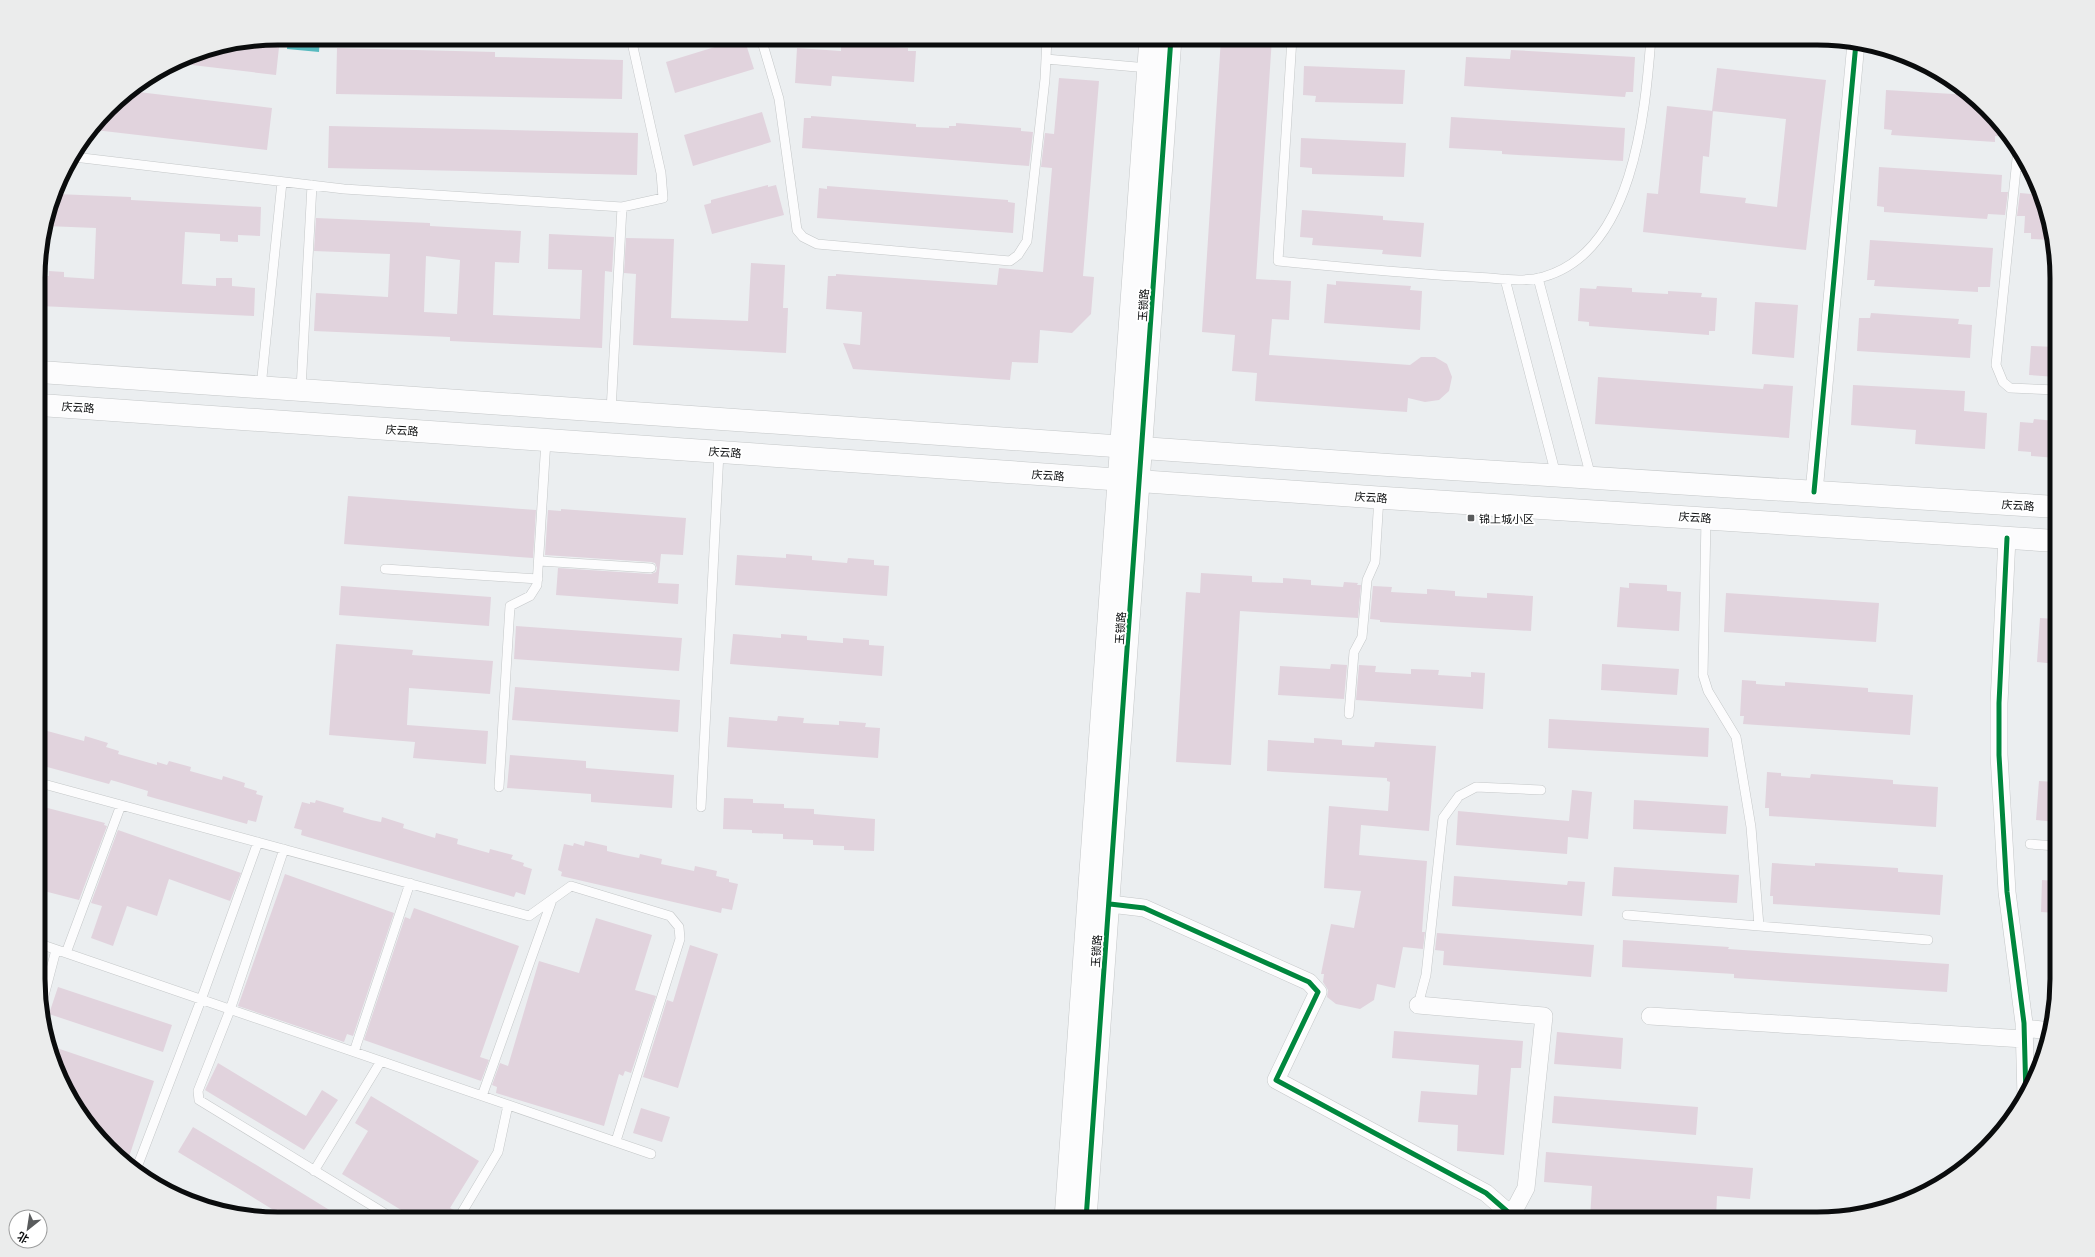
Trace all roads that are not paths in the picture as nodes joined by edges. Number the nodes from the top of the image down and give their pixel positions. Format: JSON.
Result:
{"nodes":[{"id":1,"x":633,"y":45,"type":"edge"},
{"id":2,"x":763,"y":45,"type":"edge"},
{"id":3,"x":1046,"y":45,"type":"edge"},
{"id":4,"x":1145,"y":45,"type":"edge"},
{"id":5,"x":1170,"y":45,"type":"edge"},
{"id":6,"x":1292,"y":45,"type":"edge"},
{"id":7,"x":1650,"y":45,"type":"edge"},
{"id":8,"x":1856,"y":48,"type":"edge"},
{"id":9,"x":1046,"y":59,"type":"junction"},
{"id":10,"x":1148,"y":68,"type":"junction"},
{"id":11,"x":79,"y":158,"type":"edge"},
{"id":12,"x":2017,"y":159,"type":"edge"},
{"id":13,"x":2016,"y":166,"type":"junction"},
{"id":14,"x":2021,"y":166,"type":"edge"},
{"id":15,"x":282,"y":182,"type":"junction"},
{"id":16,"x":312,"y":185,"type":"junction"},
{"id":17,"x":622,"y":207,"type":"junction"},
{"id":18,"x":1538,"y":278,"type":"junction"},
{"id":19,"x":1505,"y":279,"type":"junction"},
{"id":20,"x":45,"y":372,"type":"edge"},
{"id":21,"x":261,"y":387,"type":"junction"},
{"id":22,"x":301,"y":389,"type":"junction"},
{"id":23,"x":2050,"y":390,"type":"edge"},
{"id":24,"x":45,"y":405,"type":"edge"},
{"id":25,"x":611,"y":411,"type":"junction"},
{"id":26,"x":546,"y":440,"type":"junction"},
{"id":27,"x":1132,"y":447,"type":"junction"},
{"id":28,"x":719,"y":452,"type":"junction"},
{"id":29,"x":1556,"y":476,"type":"junction"},
{"id":30,"x":1591,"y":478,"type":"junction"},
{"id":31,"x":1130,"y":480,"type":"junction"},
{"id":32,"x":1814,"y":492,"type":"junction"},
{"id":33,"x":1379,"y":497,"type":"junction"},
{"id":34,"x":2050,"y":507,"type":"edge"},
{"id":35,"x":1706,"y":518,"type":"junction"},
{"id":36,"x":2007,"y":538,"type":"junction"},
{"id":37,"x":2050,"y":541,"type":"edge"},
{"id":38,"x":539,"y":561,"type":"junction"},
{"id":39,"x":650,"y":568,"type":"dead end"},
{"id":40,"x":384,"y":569,"type":"dead end"},
{"id":41,"x":538,"y":579,"type":"junction"},
{"id":42,"x":1349,"y":714,"type":"dead end"},
{"id":43,"x":45,"y":784,"type":"edge"},
{"id":44,"x":499,"y":787,"type":"dead end"},
{"id":45,"x":1541,"y":790,"type":"dead end"},
{"id":46,"x":121,"y":805,"type":"junction"},
{"id":47,"x":701,"y":807,"type":"dead end"},
{"id":48,"x":258,"y":842,"type":"junction"},
{"id":49,"x":2030,"y":844,"type":"dead end"},
{"id":50,"x":2050,"y":846,"type":"edge"},
{"id":51,"x":284,"y":849,"type":"junction"},
{"id":52,"x":410,"y":883,"type":"junction"},
{"id":53,"x":552,"y":900,"type":"junction"},
{"id":54,"x":1110,"y":904,"type":"junction"},
{"id":55,"x":1627,"y":916,"type":"dead end"},
{"id":56,"x":1759,"y":926,"type":"junction"},
{"id":57,"x":1928,"y":940,"type":"dead end"},
{"id":58,"x":45,"y":946,"type":"edge"},
{"id":59,"x":56,"y":950,"type":"junction"},
{"id":60,"x":66,"y":953,"type":"junction"},
{"id":61,"x":45,"y":992,"type":"edge"},
{"id":62,"x":201,"y":1000,"type":"junction"},
{"id":63,"x":1418,"y":1006,"type":"joint"},
{"id":64,"x":230,"y":1010,"type":"junction"},
{"id":65,"x":1650,"y":1016,"type":"dead end"},
{"id":66,"x":2044,"y":1032,"type":"edge"},
{"id":67,"x":2024,"y":1034,"type":"junction"},
{"id":68,"x":354,"y":1052,"type":"junction"},
{"id":69,"x":381,"y":1061,"type":"junction"},
{"id":70,"x":2026,"y":1083,"type":"edge"},
{"id":71,"x":482,"y":1096,"type":"junction"},
{"id":72,"x":508,"y":1105,"type":"junction"},
{"id":73,"x":616,"y":1141,"type":"junction"},
{"id":74,"x":651,"y":1154,"type":"dead end"},
{"id":75,"x":138,"y":1165,"type":"edge"},
{"id":76,"x":314,"y":1171,"type":"junction"},
{"id":77,"x":382,"y":1212,"type":"edge"},
{"id":78,"x":462,"y":1212,"type":"edge"},
{"id":79,"x":1066,"y":1212,"type":"edge"},
{"id":80,"x":1087,"y":1212,"type":"edge"},
{"id":81,"x":1507,"y":1212,"type":"edge"},
{"id":82,"x":1514,"y":1212,"type":"edge"}],
"edges":[{"from":1,"to":17,"type":"lane"},
{"from":2,"to":9,"type":"lane"},
{"from":3,"to":9,"type":"lane"},
{"from":4,"to":10,"type":"street","name":"玉锁路"},
{"from":5,"to":27,"type":"street","name":"玉锁路"},
{"from":6,"to":19,"type":"lane"},
{"from":7,"to":18,"type":"lane"},
{"from":8,"to":32,"type":"street"},
{"from":9,"to":10,"type":"lane"},
{"from":10,"to":27,"type":"street","name":"玉锁路"},
{"from":11,"to":15,"type":"lane"},
{"from":12,"to":13,"type":"lane"},
{"from":13,"to":14,"type":"lane"},
{"from":13,"to":23,"type":"lane"},
{"from":15,"to":16,"type":"lane"},
{"from":15,"to":21,"type":"lane"},
{"from":16,"to":17,"type":"lane"},
{"from":16,"to":22,"type":"lane"},
{"from":17,"to":25,"type":"lane"},
{"from":18,"to":19,"type":"lane"},
{"from":18,"to":30,"type":"lane"},
{"from":19,"to":29,"type":"lane"},
{"from":20,"to":21,"type":"main road","name":"庆云路"},
{"from":21,"to":22,"type":"main road","name":"庆云路"},
{"from":22,"to":25,"type":"main road","name":"庆云路"},
{"from":24,"to":26,"type":"main road","name":"庆云路"},
{"from":25,"to":27,"type":"main road","name":"庆云路"},
{"from":26,"to":28,"type":"main road","name":"庆云路"},
{"from":26,"to":38,"type":"lane"},
{"from":27,"to":29,"type":"main road","name":"庆云路"},
{"from":27,"to":31,"type":"street","name":"玉锁路"},
{"from":28,"to":31,"type":"main road","name":"庆云路"},
{"from":28,"to":47,"type":"lane"},
{"from":29,"to":30,"type":"main road","name":"庆云路"},
{"from":30,"to":32,"type":"main road","name":"庆云路"},
{"from":31,"to":33,"type":"main road","name":"庆云路"},
{"from":31,"to":54,"type":"street","name":"玉锁路"},
{"from":31,"to":79,"type":"street","name":"玉锁路"},
{"from":32,"to":34,"type":"main road","name":"庆云路"},
{"from":33,"to":35,"type":"main road","name":"庆云路"},
{"from":33,"to":42,"type":"lane"},
{"from":35,"to":36,"type":"main road","name":"庆云路"},
{"from":35,"to":56,"type":"lane"},
{"from":36,"to":37,"type":"main road","name":"庆云路"},
{"from":36,"to":67,"type":"street"},
{"from":38,"to":39,"type":"lane"},
{"from":38,"to":41,"type":"lane"},
{"from":40,"to":41,"type":"lane"},
{"from":41,"to":44,"type":"lane"},
{"from":43,"to":46,"type":"lane"},
{"from":45,"to":63,"type":"lane"},
{"from":46,"to":48,"type":"lane"},
{"from":46,"to":60,"type":"lane"},
{"from":48,"to":51,"type":"lane"},
{"from":48,"to":62,"type":"lane"},
{"from":49,"to":50,"type":"lane"},
{"from":51,"to":52,"type":"lane"},
{"from":51,"to":64,"type":"lane"},
{"from":52,"to":53,"type":"lane"},
{"from":52,"to":68,"type":"lane"},
{"from":53,"to":71,"type":"lane"},
{"from":53,"to":73,"type":"lane"},
{"from":54,"to":80,"type":"street","name":"玉锁路"},
{"from":54,"to":81,"type":"street"},
{"from":55,"to":56,"type":"lane"},
{"from":56,"to":57,"type":"lane"},
{"from":58,"to":59,"type":"lane"},
{"from":59,"to":60,"type":"lane"},
{"from":59,"to":61,"type":"lane"},
{"from":60,"to":62,"type":"lane"},
{"from":62,"to":64,"type":"lane"},
{"from":62,"to":75,"type":"lane"},
{"from":63,"to":82,"type":"street"},
{"from":64,"to":68,"type":"lane"},
{"from":64,"to":76,"type":"lane"},
{"from":65,"to":67,"type":"street"},
{"from":66,"to":67,"type":"street"},
{"from":67,"to":70,"type":"street"},
{"from":68,"to":69,"type":"lane"},
{"from":69,"to":71,"type":"lane"},
{"from":69,"to":76,"type":"lane"},
{"from":71,"to":72,"type":"lane"},
{"from":72,"to":73,"type":"lane"},
{"from":72,"to":78,"type":"lane"},
{"from":73,"to":74,"type":"lane"},
{"from":76,"to":77,"type":"lane"}]}
